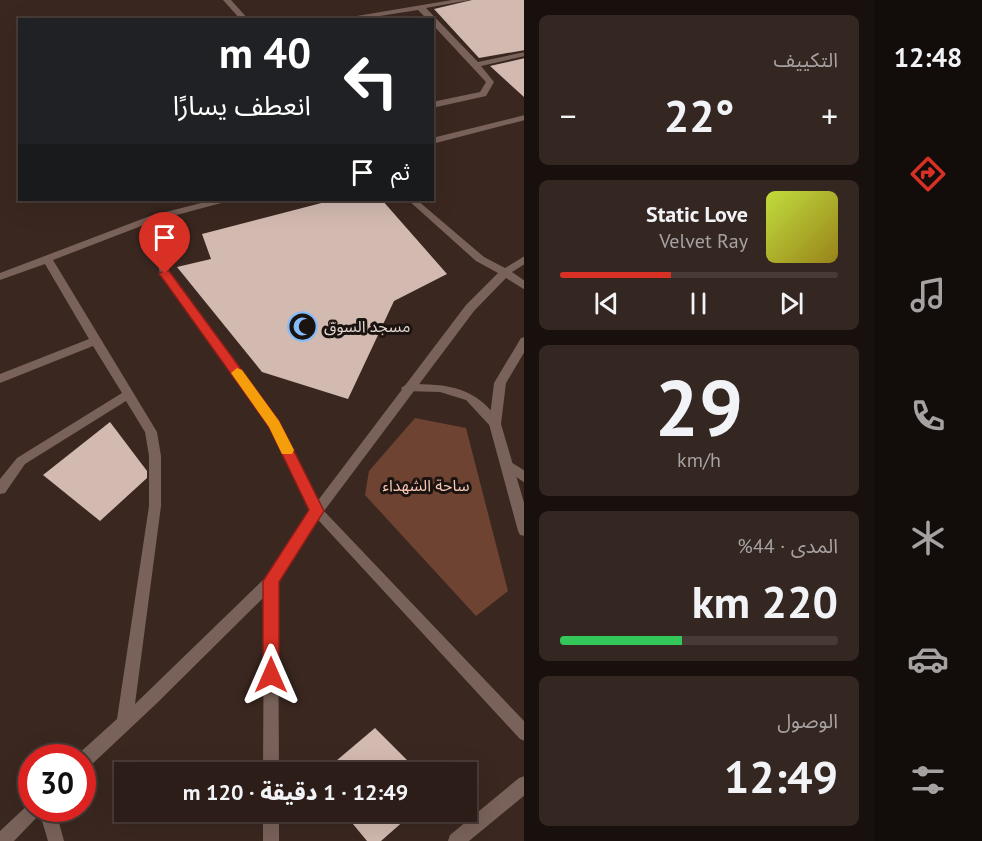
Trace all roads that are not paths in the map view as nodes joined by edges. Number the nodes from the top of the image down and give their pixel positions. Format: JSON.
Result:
{"nodes":[{"id":1,"x":227,"y":0,"type":"edge"},
{"id":2,"x":466,"y":0,"type":"edge"},
{"id":3,"x":420,"y":7,"type":"junction"},
{"id":4,"x":244,"y":18,"type":"edge"},
{"id":5,"x":349,"y":18,"type":"edge"},
{"id":6,"x":431,"y":18,"type":"edge"},
{"id":7,"x":434,"y":22,"type":"edge"},
{"id":8,"x":524,"y":54,"type":"edge"},
{"id":9,"x":475,"y":64,"type":"junction"},
{"id":10,"x":434,"y":105,"type":"edge"},
{"id":11,"x":524,"y":117,"type":"edge"},
{"id":12,"x":434,"y":140,"type":"edge"},
{"id":13,"x":218,"y":201,"type":"edge"},
{"id":14,"x":413,"y":201,"type":"edge"},
{"id":15,"x":153,"y":218,"type":"junction"},
{"id":16,"x":47,"y":259,"type":"junction"},
{"id":17,"x":524,"y":260,"type":"edge"},
{"id":18,"x":505,"y":272,"type":"junction"},
{"id":19,"x":0,"y":276,"type":"edge"},
{"id":20,"x":524,"y":286,"type":"edge"},
{"id":21,"x":96,"y":340,"type":"junction"},
{"id":22,"x":524,"y":343,"type":"edge"},
{"id":23,"x":0,"y":379,"type":"edge"},
{"id":24,"x":407,"y":388,"type":"junction"},
{"id":25,"x":129,"y":394,"type":"junction"},
{"id":26,"x":495,"y":424,"type":"junction"},
{"id":27,"x":506,"y":464,"type":"junction"},
{"id":28,"x":524,"y":477,"type":"edge"},
{"id":29,"x":0,"y":489,"type":"edge"},
{"id":30,"x":316,"y":511,"type":"junction"},
{"id":31,"x":524,"y":527,"type":"edge"},
{"id":32,"x":271,"y":581,"type":"junction"},
{"id":33,"x":125,"y":720,"type":"junction"},
{"id":34,"x":524,"y":733,"type":"edge"},
{"id":35,"x":96,"y":748,"type":"edge"},
{"id":36,"x":271,"y":762,"type":"edge"},
{"id":37,"x":524,"y":784,"type":"edge"},
{"id":38,"x":21,"y":822,"type":"edge"},
{"id":39,"x":51,"y":822,"type":"edge"},
{"id":40,"x":271,"y":822,"type":"edge"},
{"id":41,"x":2,"y":841,"type":"edge"},
{"id":42,"x":56,"y":841,"type":"edge"},
{"id":43,"x":271,"y":841,"type":"edge"},
{"id":44,"x":456,"y":841,"type":"edge"}],
"edges":[{"from":1,"to":4,"type":"street"},
{"from":2,"to":3,"type":"street"},
{"from":3,"to":5,"type":"street"},
{"from":3,"to":6,"type":"street"},
{"from":7,"to":9,"type":"street"},
{"from":8,"to":9,"type":"street"},
{"from":9,"to":10,"type":"street"},
{"from":11,"to":12,"type":"street"},
{"from":13,"to":15,"type":"street"},
{"from":14,"to":18,"type":"street"},
{"from":15,"to":16,"type":"street"},
{"from":15,"to":30,"type":"street"},
{"from":16,"to":19,"type":"street"},
{"from":16,"to":21,"type":"street"},
{"from":17,"to":18,"type":"street"},
{"from":18,"to":20,"type":"street"},
{"from":18,"to":24,"type":"street"},
{"from":21,"to":23,"type":"street"},
{"from":21,"to":25,"type":"street"},
{"from":22,"to":26,"type":"street"},
{"from":24,"to":26,"type":"street"},
{"from":24,"to":30,"type":"street"},
{"from":25,"to":29,"type":"street"},
{"from":25,"to":33,"type":"street"},
{"from":26,"to":27,"type":"street"},
{"from":27,"to":28,"type":"street"},
{"from":27,"to":31,"type":"street"},
{"from":30,"to":32,"type":"street"},
{"from":30,"to":34,"type":"street"},
{"from":32,"to":33,"type":"street"},
{"from":32,"to":36,"type":"street"},
{"from":33,"to":35,"type":"street"},
{"from":37,"to":44,"type":"street"},
{"from":38,"to":41,"type":"street"},
{"from":39,"to":42,"type":"street"},
{"from":40,"to":43,"type":"street"}]}
